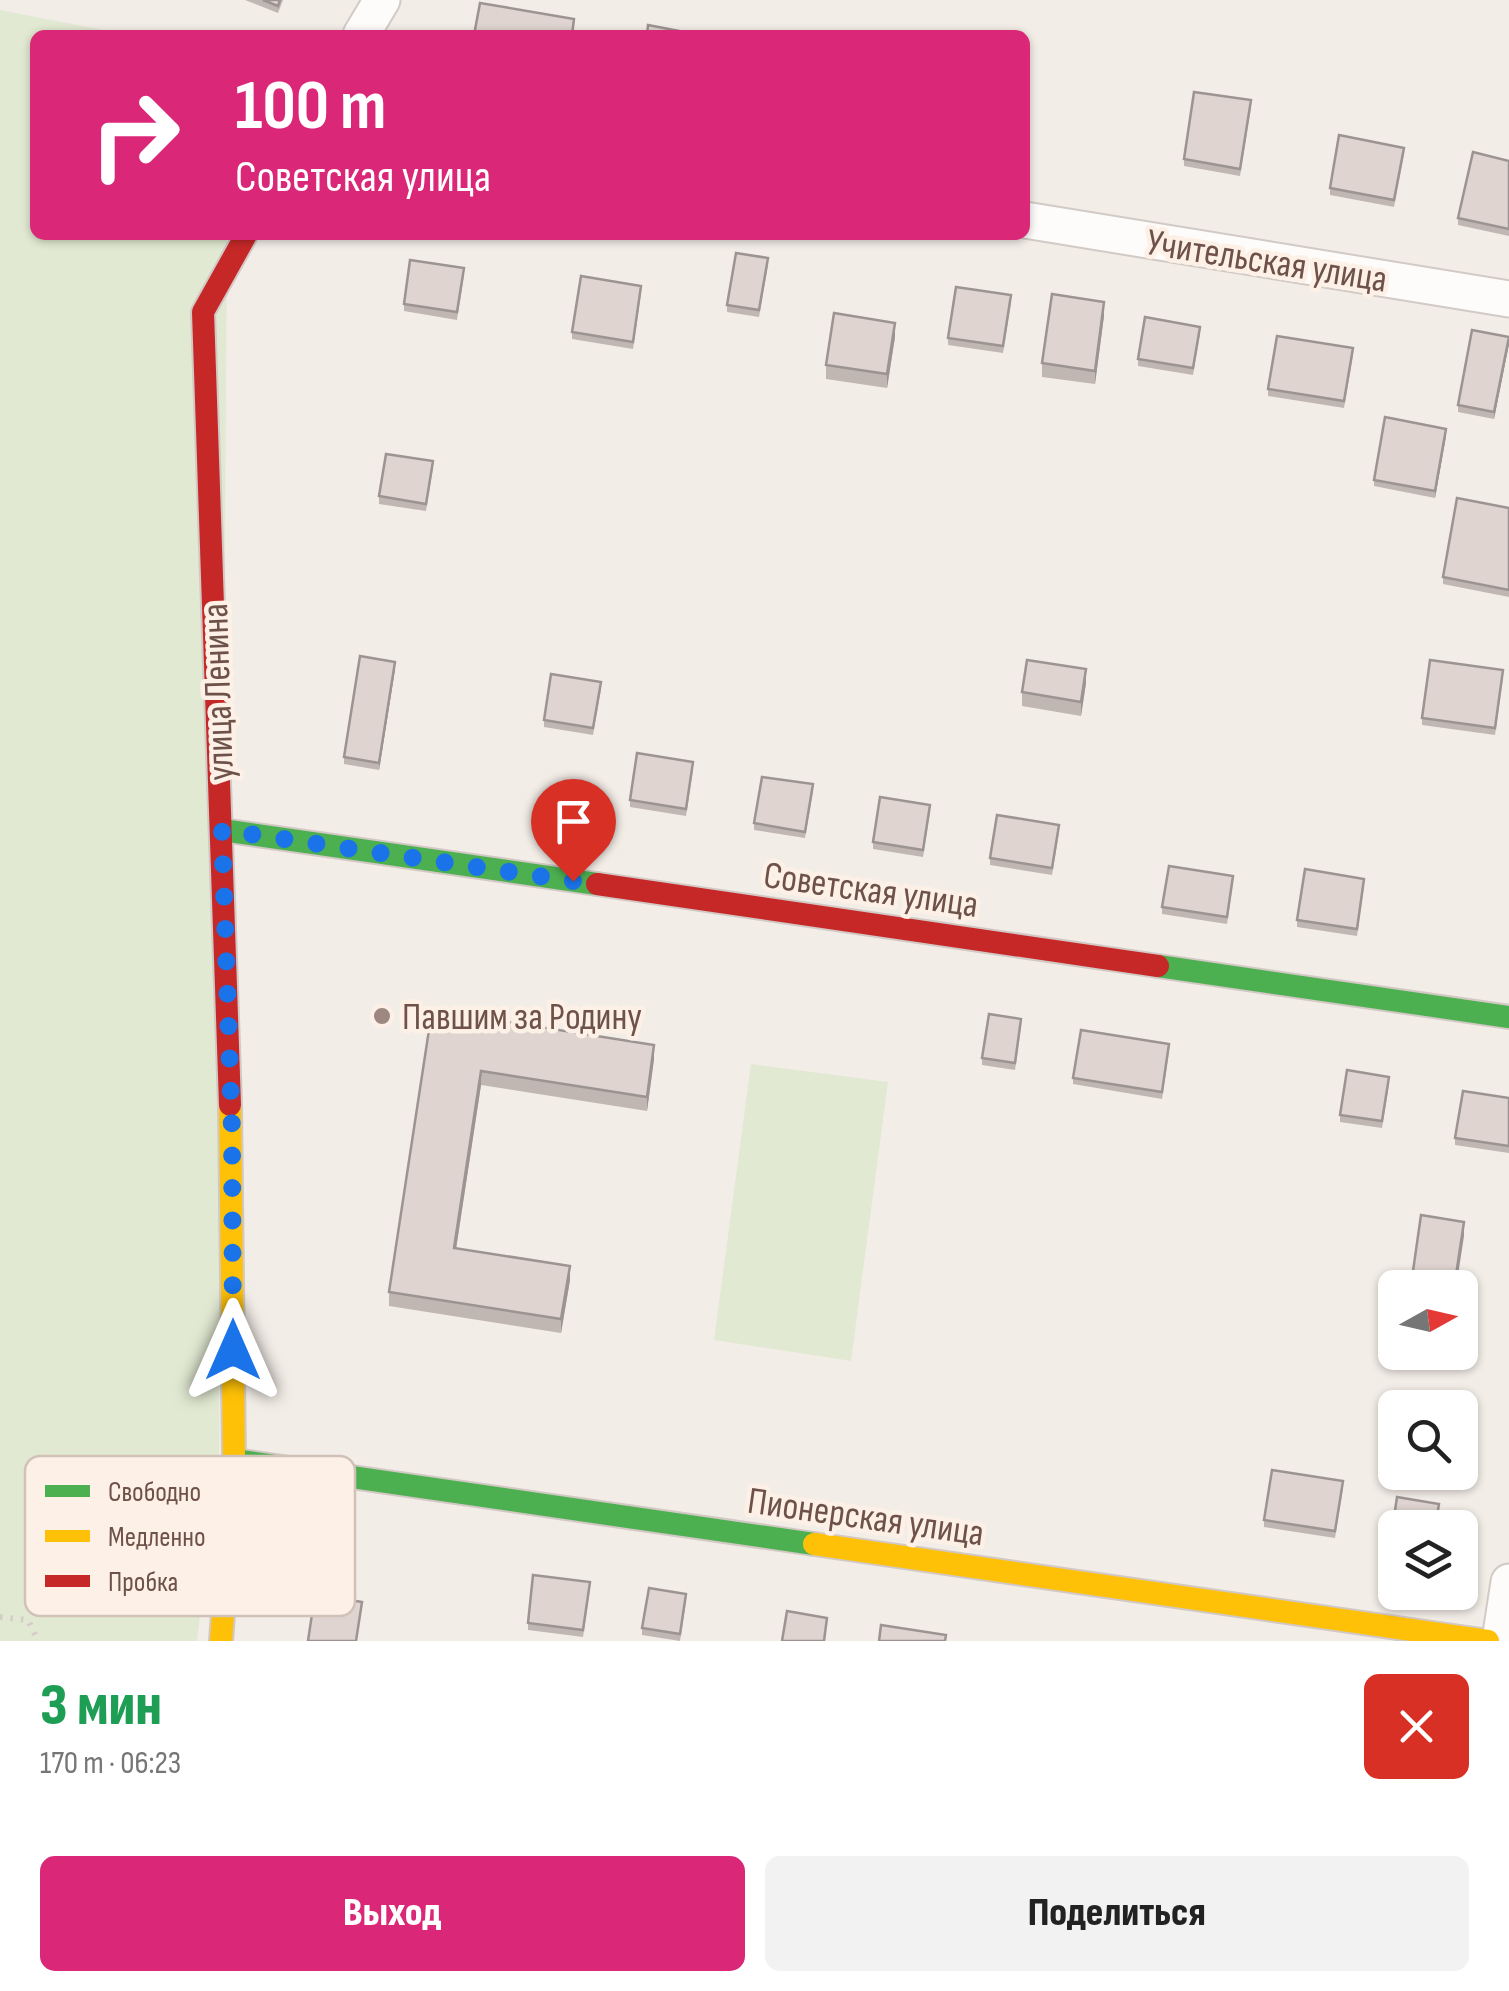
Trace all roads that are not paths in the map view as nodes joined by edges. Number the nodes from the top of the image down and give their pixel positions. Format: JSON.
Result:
{"nodes":[{"id":1,"x":382,"y":0,"type":"edge"},
{"id":2,"x":365,"y":30,"type":"edge"},
{"id":3,"x":1030,"y":221,"type":"edge"},
{"id":4,"x":243,"y":240,"type":"edge"},
{"id":5,"x":1509,"y":299,"type":"edge"},
{"id":6,"x":222,"y":830,"type":"junction"},
{"id":7,"x":1509,"y":1017,"type":"edge"},
{"id":8,"x":234,"y":1456,"type":"edge"},
{"id":9,"x":355,"y":1477,"type":"edge"},
{"id":10,"x":1509,"y":1582,"type":"edge"},
{"id":11,"x":222,"y":1616,"type":"edge"},
{"id":12,"x":220,"y":1641,"type":"edge"},
{"id":13,"x":1488,"y":1641,"type":"edge"},
{"id":14,"x":1500,"y":1641,"type":"edge"}],
"edges":[{"from":1,"to":2,"type":"street"},
{"from":3,"to":5,"type":"street","name":"Учительская улица"},
{"from":4,"to":6,"type":"street","name":"улица Ленина"},
{"from":6,"to":7,"type":"street","name":"Советская улица"},
{"from":6,"to":8,"type":"street","name":"улица Ленина"},
{"from":9,"to":13,"type":"street","name":"Пионерская улица"},
{"from":10,"to":14,"type":"street"},
{"from":11,"to":12,"type":"street","name":"улица Ленина"}]}
